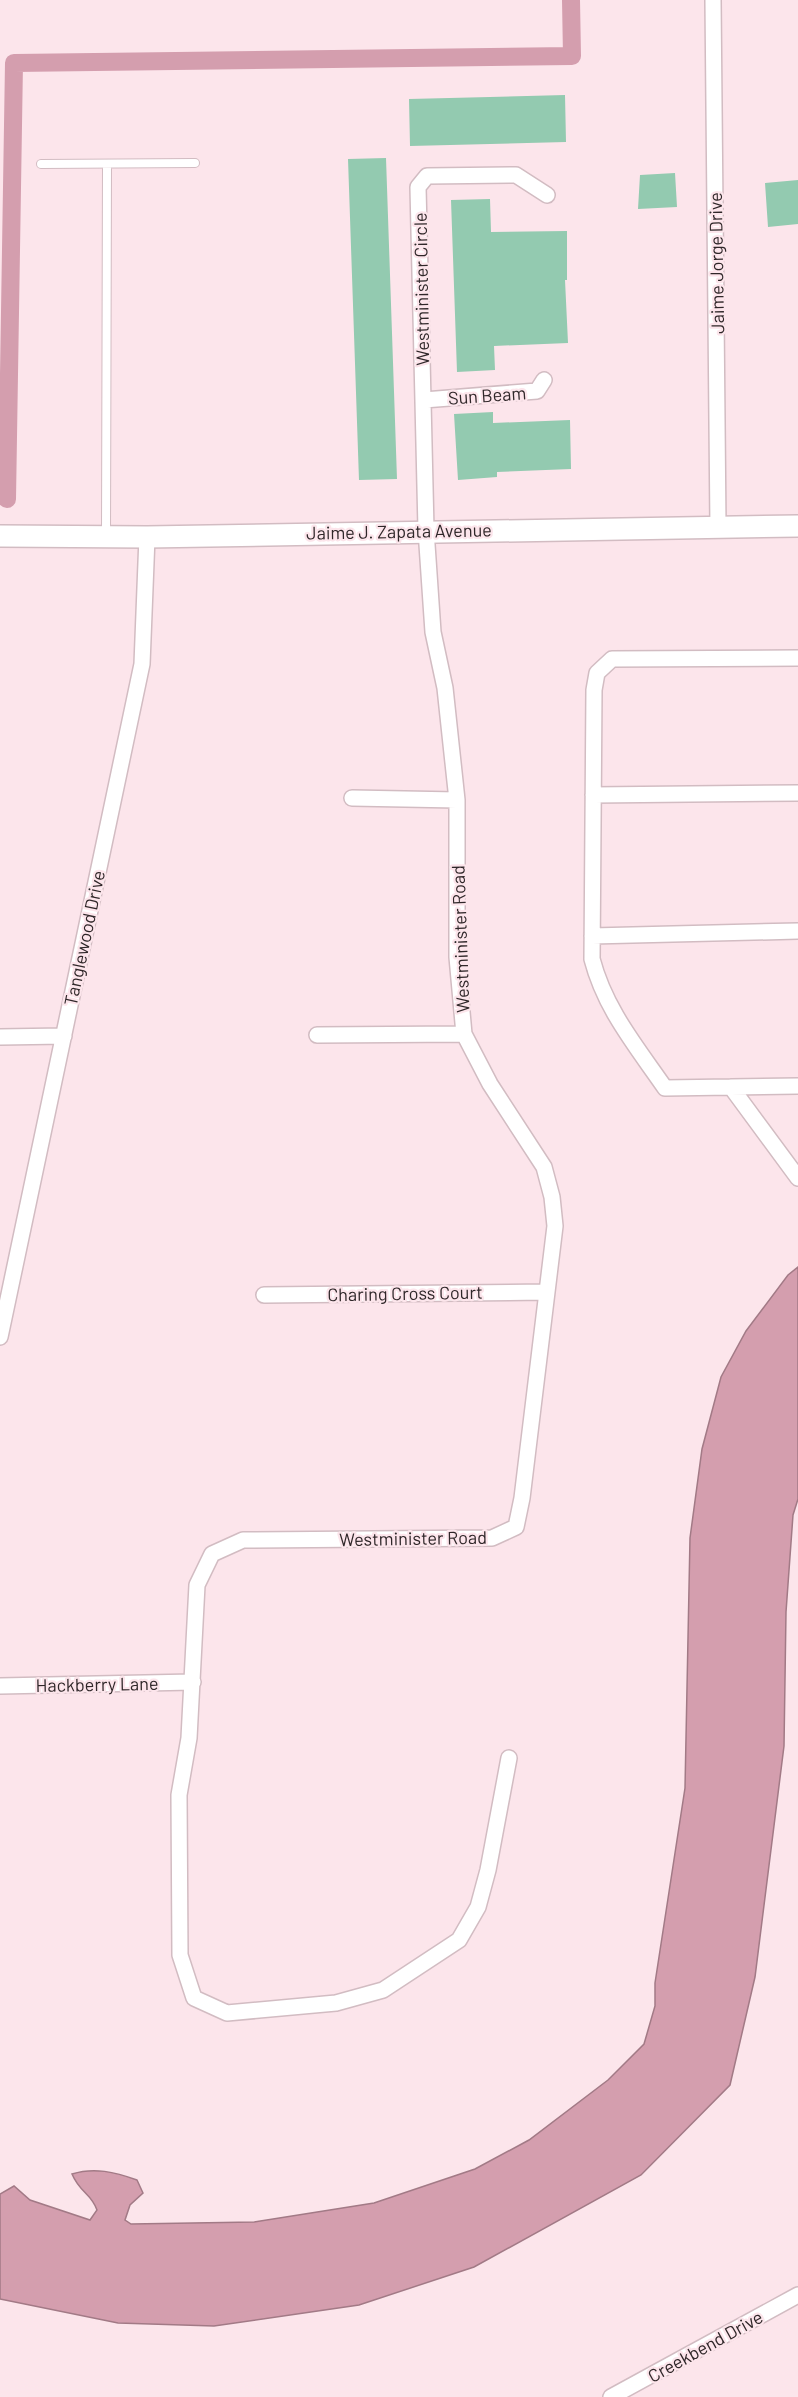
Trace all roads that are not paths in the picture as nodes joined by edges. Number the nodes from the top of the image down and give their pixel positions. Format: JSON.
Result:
{"nodes":[{"id":1,"x":713,"y":0,"type":"edge"},
{"id":2,"x":195,"y":163,"type":"dead end"},
{"id":3,"x":41,"y":164,"type":"dead end"},
{"id":4,"x":107,"y":164,"type":"junction"},
{"id":5,"x":547,"y":195,"type":"dead end"},
{"id":6,"x":544,"y":380,"type":"dead end"},
{"id":7,"x":424,"y":400,"type":"junction"},
{"id":8,"x":798,"y":526,"type":"edge"},
{"id":9,"x":718,"y":527,"type":"junction"},
{"id":10,"x":426,"y":530,"type":"junction"},
{"id":11,"x":0,"y":536,"type":"edge"},
{"id":12,"x":105,"y":537,"type":"junction"},
{"id":13,"x":147,"y":537,"type":"junction"},
{"id":14,"x":798,"y":658,"type":"edge"},
{"id":15,"x":798,"y":793,"type":"edge"},
{"id":16,"x":593,"y":795,"type":"junction"},
{"id":17,"x":352,"y":798,"type":"dead end"},
{"id":18,"x":457,"y":800,"type":"junction"},
{"id":19,"x":798,"y":931,"type":"edge"},
{"id":20,"x":592,"y":936,"type":"junction"},
{"id":21,"x":464,"y":1034,"type":"junction"},
{"id":22,"x":64,"y":1035,"type":"junction"},
{"id":23,"x":317,"y":1035,"type":"dead end"},
{"id":24,"x":0,"y":1037,"type":"edge"},
{"id":25,"x":798,"y":1086,"type":"edge"},
{"id":26,"x":731,"y":1087,"type":"junction"},
{"id":27,"x":798,"y":1178,"type":"edge"},
{"id":28,"x":546,"y":1292,"type":"junction"},
{"id":29,"x":264,"y":1295,"type":"dead end"},
{"id":30,"x":0,"y":1337,"type":"edge"},
{"id":31,"x":194,"y":1682,"type":"junction"},
{"id":32,"x":0,"y":1686,"type":"edge"},
{"id":33,"x":509,"y":1758,"type":"dead end"},
{"id":34,"x":798,"y":2295,"type":"edge"},
{"id":35,"x":611,"y":2397,"type":"edge"}],
"edges":[{"from":1,"to":9,"type":"street","name":"Jaime Jorge Drive"},
{"from":2,"to":4,"type":"lane"},
{"from":3,"to":4,"type":"lane"},
{"from":4,"to":12,"type":"lane"},
{"from":5,"to":7,"type":"street","name":"Westminister Circle"},
{"from":6,"to":7,"type":"street","name":"Sun Beam"},
{"from":7,"to":10,"type":"street","name":"Westminister Circle"},
{"from":8,"to":9,"type":"street","name":"Jaime J. Zapata Avenue"},
{"from":9,"to":10,"type":"street","name":"Jaime J. Zapata Avenue"},
{"from":10,"to":13,"type":"street","name":"Jaime J. Zapata Avenue"},
{"from":10,"to":18,"type":"street","name":"Westminister Road"},
{"from":11,"to":12,"type":"street","name":"Jaime J. Zapata Avenue"},
{"from":12,"to":13,"type":"street","name":"Jaime J. Zapata Avenue"},
{"from":13,"to":22,"type":"street","name":"Tanglewood Drive"},
{"from":14,"to":16,"type":"street"},
{"from":15,"to":16,"type":"street"},
{"from":16,"to":20,"type":"street"},
{"from":17,"to":18,"type":"street"},
{"from":18,"to":21,"type":"street","name":"Westminister Road"},
{"from":19,"to":20,"type":"street"},
{"from":20,"to":26,"type":"street"},
{"from":21,"to":23,"type":"street"},
{"from":21,"to":28,"type":"street","name":"Westminister Road"},
{"from":22,"to":24,"type":"street"},
{"from":22,"to":30,"type":"street","name":"Tanglewood Drive"},
{"from":25,"to":26,"type":"street"},
{"from":26,"to":27,"type":"street"},
{"from":28,"to":29,"type":"street","name":"Charing Cross Court"},
{"from":28,"to":31,"type":"street","name":"Westminister Road"},
{"from":31,"to":32,"type":"street","name":"Hackberry Lane"},
{"from":31,"to":33,"type":"street","name":"Westminister Road"},
{"from":34,"to":35,"type":"street","name":"Creekbend Drive"}]}
